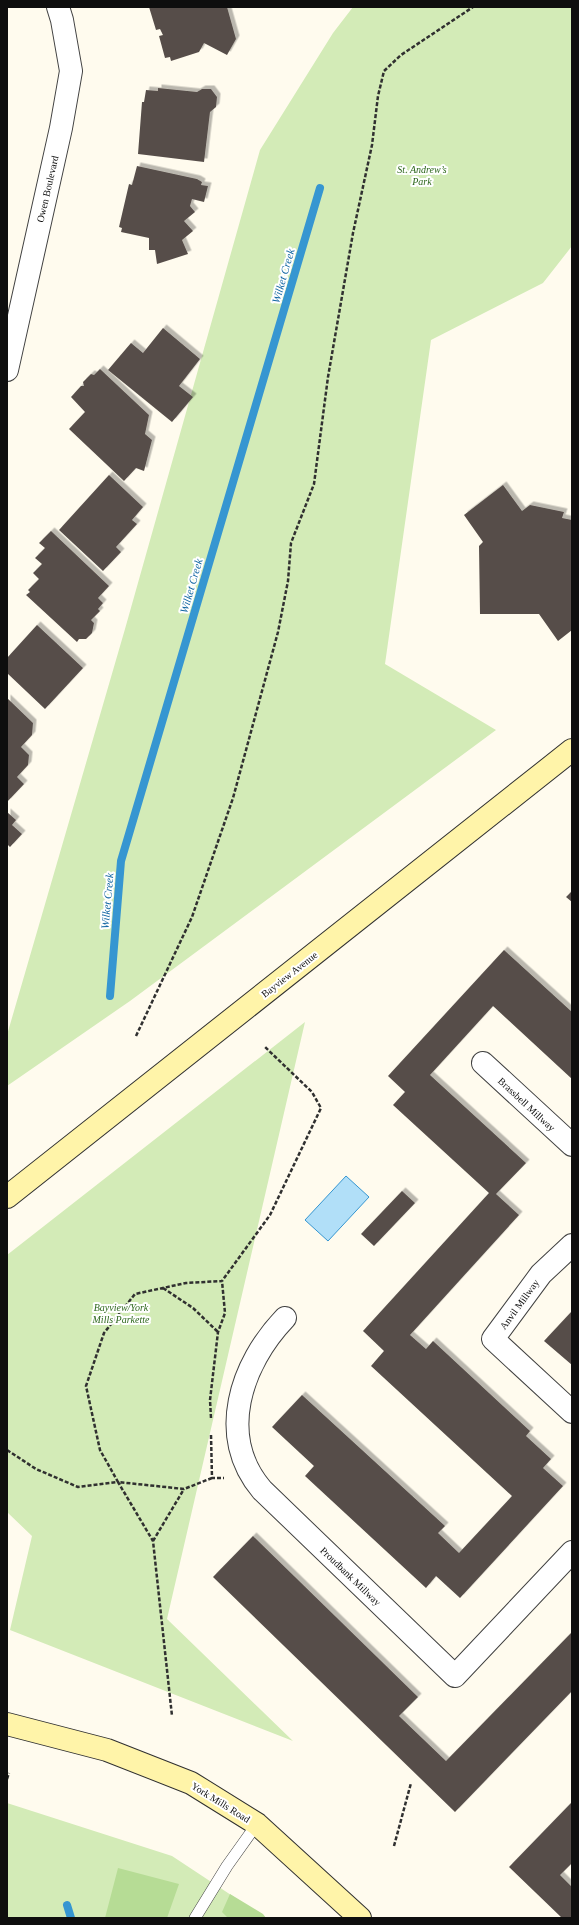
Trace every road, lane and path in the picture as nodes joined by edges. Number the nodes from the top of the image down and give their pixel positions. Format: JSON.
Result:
{"nodes":[{"id":1,"x":58,"y":7,"type":"edge"},
{"id":2,"x":473,"y":7,"type":"edge"},
{"id":3,"x":7,"y":370,"type":"edge"},
{"id":4,"x":571,"y":752,"type":"edge"},
{"id":5,"x":136,"y":1036,"type":"dead end"},
{"id":6,"x":265,"y":1047,"type":"dead end"},
{"id":7,"x":483,"y":1063,"type":"dead end"},
{"id":8,"x":572,"y":1145,"type":"edge"},
{"id":9,"x":7,"y":1197,"type":"edge"},
{"id":10,"x":572,"y":1245,"type":"edge"},
{"id":11,"x":163,"y":1288,"type":"junction"},
{"id":12,"x":285,"y":1318,"type":"dead end"},
{"id":13,"x":218,"y":1332,"type":"dead end"},
{"id":14,"x":572,"y":1412,"type":"edge"},
{"id":15,"x":7,"y":1450,"type":"edge"},
{"id":16,"x":212,"y":1478,"type":"dead end"},
{"id":17,"x":118,"y":1482,"type":"junction"},
{"id":18,"x":184,"y":1489,"type":"junction"},
{"id":19,"x":153,"y":1541,"type":"junction"},
{"id":20,"x":572,"y":1552,"type":"edge"},
{"id":21,"x":172,"y":1716,"type":"dead end"},
{"id":22,"x":7,"y":1724,"type":"edge"},
{"id":23,"x":9,"y":1773,"type":"dead end"},
{"id":24,"x":7,"y":1779,"type":"edge"},
{"id":25,"x":411,"y":1783,"type":"dead end"},
{"id":26,"x":257,"y":1824,"type":"junction"},
{"id":27,"x":394,"y":1846,"type":"dead end"},
{"id":28,"x":195,"y":1918,"type":"edge"},
{"id":29,"x":360,"y":1918,"type":"edge"}],
"edges":[{"from":1,"to":3,"type":"street","name":"Owen Boulevard"},
{"from":2,"to":5,"type":"path"},
{"from":4,"to":9,"type":"main road","name":"Bayview Avenue"},
{"from":6,"to":11,"type":"path"},
{"from":7,"to":8,"type":"street","name":"Brassbell Millway"},
{"from":10,"to":14,"type":"street","name":"Anvil Millway"},
{"from":11,"to":13,"type":"path"},
{"from":11,"to":17,"type":"path"},
{"from":12,"to":20,"type":"street","name":"Proudbank Millway"},
{"from":15,"to":17,"type":"path"},
{"from":16,"to":18,"type":"path"},
{"from":17,"to":18,"type":"path"},
{"from":17,"to":19,"type":"path"},
{"from":18,"to":19,"type":"path"},
{"from":19,"to":21,"type":"path"},
{"from":22,"to":26,"type":"main road","name":"York Mills Road"},
{"from":23,"to":24,"type":"path"},
{"from":25,"to":27,"type":"path"},
{"from":26,"to":28,"type":"lane"},
{"from":26,"to":29,"type":"main road","name":"York Mills Road"}]}
